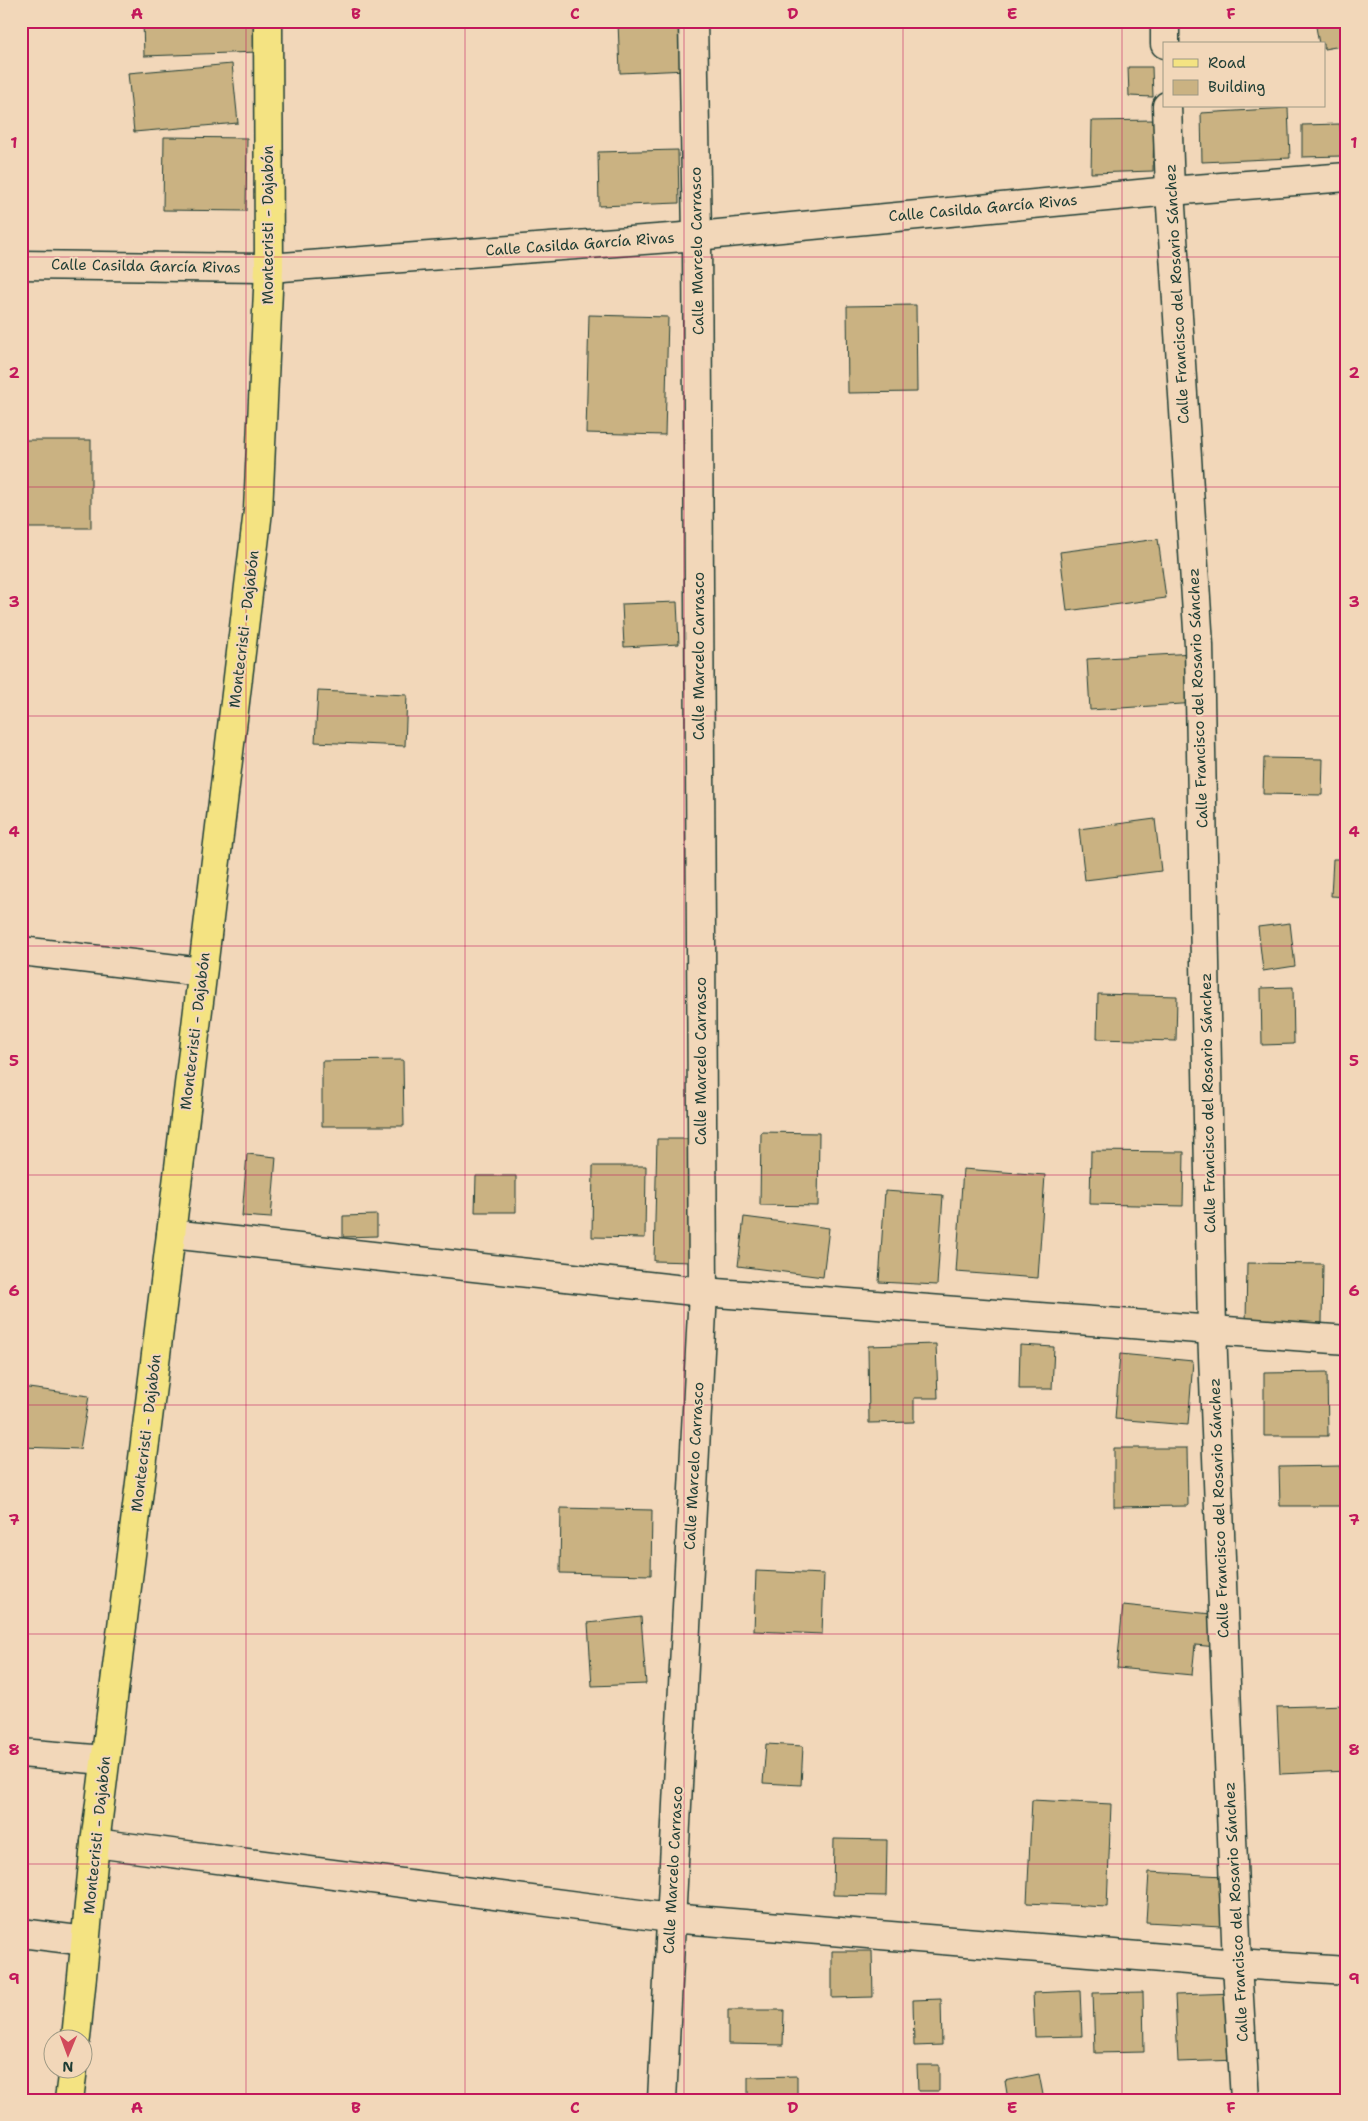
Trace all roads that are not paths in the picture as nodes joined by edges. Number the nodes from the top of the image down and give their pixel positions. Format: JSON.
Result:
{"nodes":[{"id":1,"x":268,"y":21,"type":"edge"},
{"id":2,"x":693,"y":21,"type":"edge"},
{"id":3,"x":1165,"y":21,"type":"edge"},
{"id":4,"x":1166,"y":42,"type":"edge"},
{"id":5,"x":1167,"y":108,"type":"edge"},
{"id":6,"x":1347,"y":176,"type":"edge"},
{"id":7,"x":1170,"y":191,"type":"junction"},
{"id":8,"x":697,"y":236,"type":"junction"},
{"id":9,"x":21,"y":264,"type":"edge"},
{"id":10,"x":269,"y":268,"type":"junction"},
{"id":11,"x":21,"y":951,"type":"edge"},
{"id":12,"x":202,"y":972,"type":"junction"},
{"id":13,"x":172,"y":1234,"type":"junction"},
{"id":14,"x":703,"y":1292,"type":"junction"},
{"id":15,"x":1212,"y":1330,"type":"junction"},
{"id":16,"x":1347,"y":1340,"type":"edge"},
{"id":17,"x":21,"y":1753,"type":"edge"},
{"id":18,"x":105,"y":1760,"type":"junction"},
{"id":19,"x":95,"y":1843,"type":"junction"},
{"id":20,"x":670,"y":1918,"type":"junction"},
{"id":21,"x":21,"y":1933,"type":"edge"},
{"id":22,"x":86,"y":1941,"type":"junction"},
{"id":23,"x":1238,"y":1964,"type":"junction"},
{"id":24,"x":1347,"y":1971,"type":"edge"},
{"id":25,"x":77,"y":2028,"type":"edge"},
{"id":26,"x":72,"y":2078,"type":"edge"},
{"id":27,"x":70,"y":2100,"type":"edge"},
{"id":28,"x":662,"y":2100,"type":"edge"},
{"id":29,"x":1245,"y":2100,"type":"edge"}],
"edges":[{"from":1,"to":10,"type":"main road","name":"Montecristi - Dajabón"},
{"from":2,"to":8,"type":"street","name":"Calle Marcelo Carrasco"},
{"from":3,"to":4,"type":"street"},
{"from":5,"to":7,"type":"street","name":"Calle Francisco del Rosario Sánchez"},
{"from":6,"to":7,"type":"street","name":"Calle Casilda García Rivas"},
{"from":7,"to":8,"type":"street","name":"Calle Casilda García Rivas"},
{"from":7,"to":15,"type":"street","name":"Calle Francisco del Rosario Sánchez"},
{"from":8,"to":10,"type":"street","name":"Calle Casilda García Rivas"},
{"from":8,"to":14,"type":"street","name":"Calle Marcelo Carrasco"},
{"from":9,"to":10,"type":"street","name":"Calle Casilda García Rivas"},
{"from":10,"to":12,"type":"main road","name":"Montecristi - Dajabón"},
{"from":11,"to":12,"type":"street"},
{"from":12,"to":13,"type":"main road","name":"Montecristi - Dajabón"},
{"from":13,"to":14,"type":"street"},
{"from":13,"to":18,"type":"main road","name":"Montecristi - Dajabón"},
{"from":14,"to":15,"type":"street"},
{"from":14,"to":20,"type":"street","name":"Calle Marcelo Carrasco"},
{"from":15,"to":16,"type":"street"},
{"from":15,"to":23,"type":"street","name":"Calle Francisco del Rosario Sánchez"},
{"from":17,"to":18,"type":"street"},
{"from":18,"to":19,"type":"main road","name":"Montecristi - Dajabón"},
{"from":19,"to":20,"type":"street"},
{"from":19,"to":22,"type":"main road","name":"Montecristi - Dajabón"},
{"from":20,"to":23,"type":"street"},
{"from":20,"to":28,"type":"street","name":"Calle Marcelo Carrasco"},
{"from":21,"to":22,"type":"street"},
{"from":22,"to":25,"type":"main road","name":"Montecristi - Dajabón"},
{"from":23,"to":24,"type":"street"},
{"from":23,"to":29,"type":"street","name":"Calle Francisco del Rosario Sánchez"},
{"from":26,"to":27,"type":"main road"}]}
